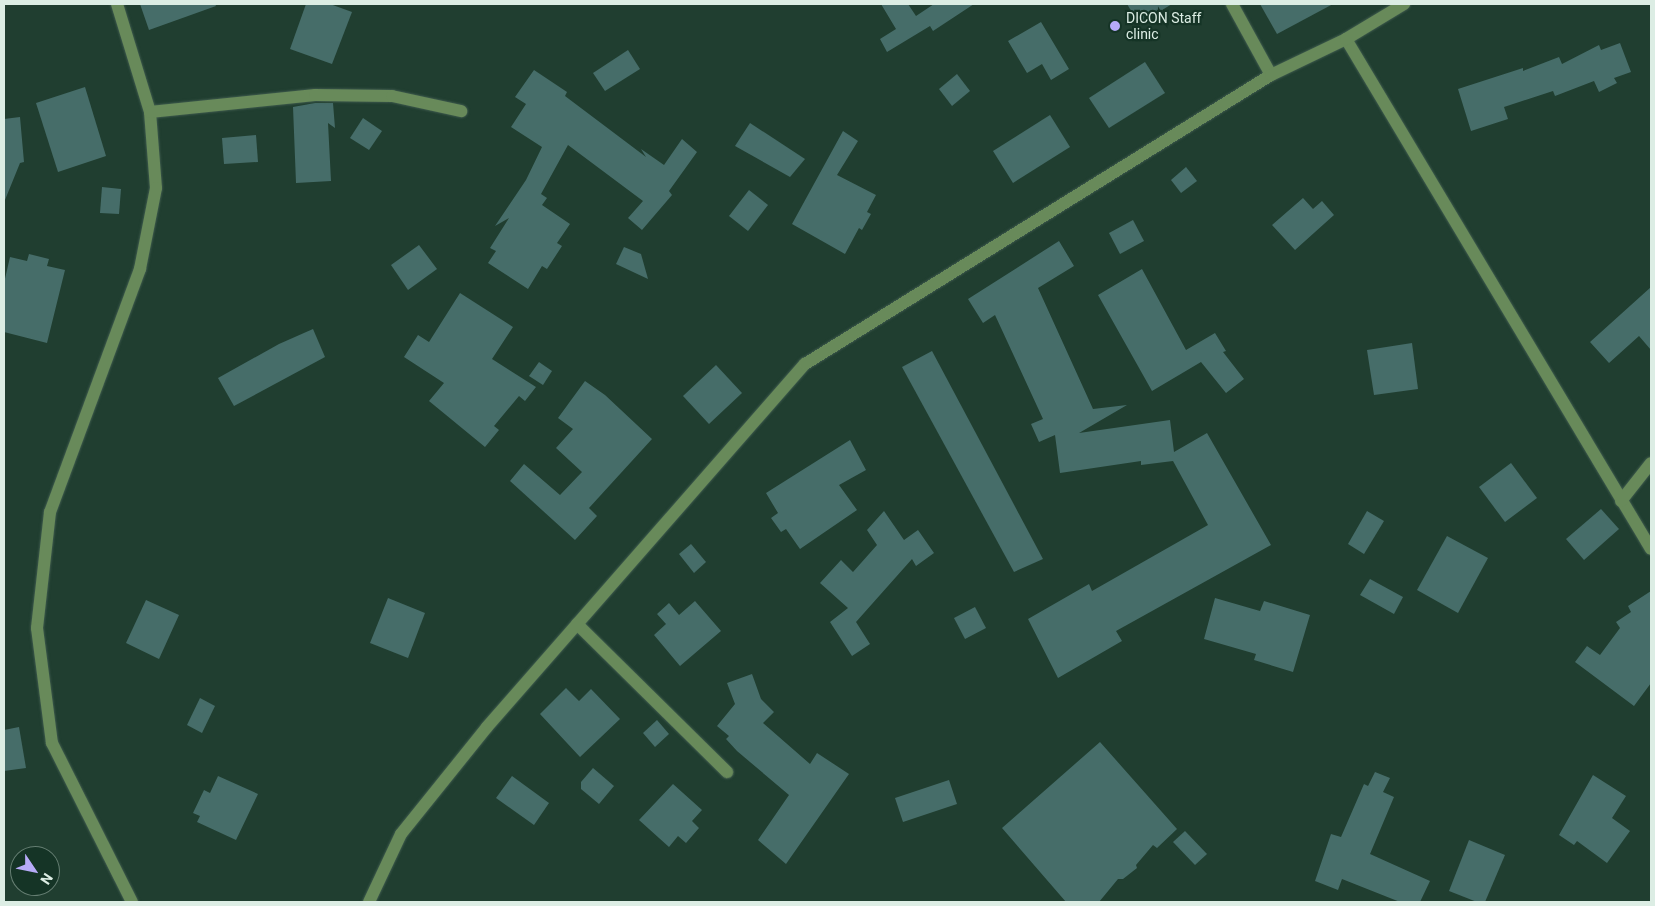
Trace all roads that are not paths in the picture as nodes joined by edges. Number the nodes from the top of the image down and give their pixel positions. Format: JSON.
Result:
{"nodes":[{"id":1,"x":117,"y":4,"type":"edge"},
{"id":2,"x":1232,"y":4,"type":"edge"},
{"id":3,"x":1404,"y":4,"type":"edge"},
{"id":4,"x":1346,"y":38,"type":"junction"},
{"id":5,"x":1271,"y":75,"type":"junction"},
{"id":6,"x":461,"y":111,"type":"dead end"},
{"id":7,"x":150,"y":112,"type":"junction"},
{"id":8,"x":1651,"y":463,"type":"edge"},
{"id":9,"x":1621,"y":501,"type":"junction"},
{"id":10,"x":1651,"y":549,"type":"edge"},
{"id":11,"x":577,"y":624,"type":"junction"},
{"id":12,"x":727,"y":772,"type":"dead end"},
{"id":13,"x":132,"y":902,"type":"edge"},
{"id":14,"x":369,"y":902,"type":"edge"}],
"edges":[{"from":1,"to":7,"type":"street"},
{"from":2,"to":5,"type":"street"},
{"from":3,"to":4,"type":"street"},
{"from":4,"to":5,"type":"street"},
{"from":4,"to":9,"type":"street"},
{"from":5,"to":11,"type":"street"},
{"from":6,"to":7,"type":"street"},
{"from":7,"to":13,"type":"street"},
{"from":8,"to":9,"type":"street"},
{"from":9,"to":10,"type":"street"},
{"from":11,"to":12,"type":"street"},
{"from":11,"to":14,"type":"street"}]}
